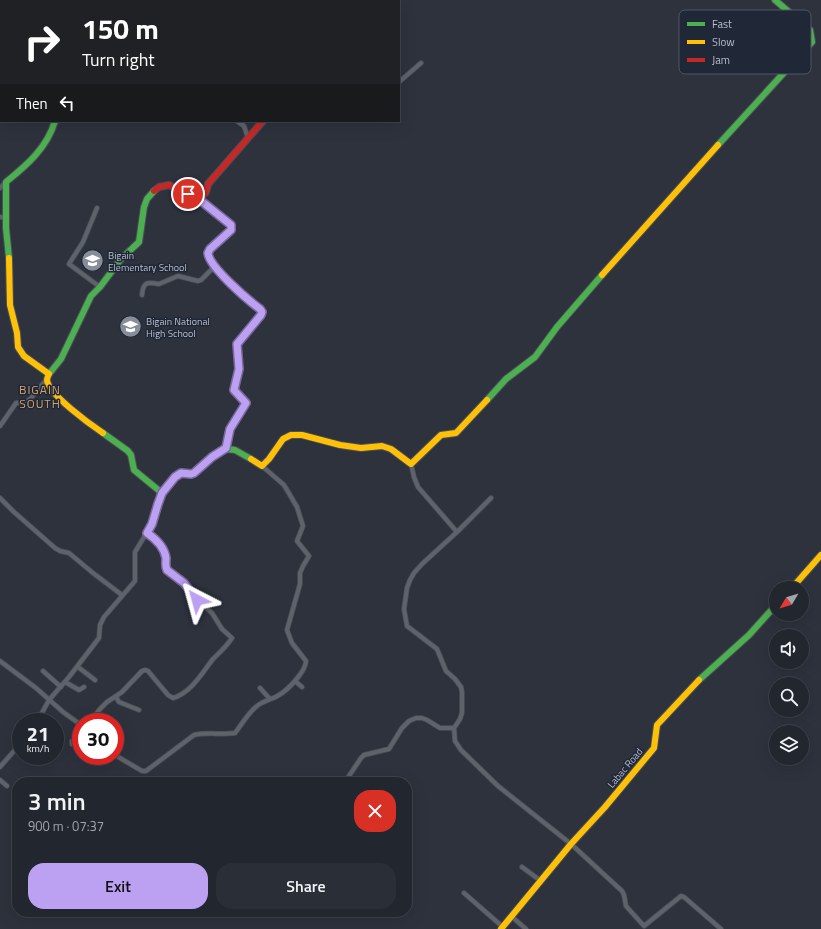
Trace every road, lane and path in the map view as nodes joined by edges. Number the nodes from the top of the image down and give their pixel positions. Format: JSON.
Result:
{"nodes":[{"id":1,"x":775,"y":0,"type":"edge"},
{"id":2,"x":788,"y":10,"type":"edge"},
{"id":3,"x":421,"y":63,"type":"dead end"},
{"id":4,"x":784,"y":74,"type":"edge"},
{"id":5,"x":400,"y":81,"type":"edge"},
{"id":6,"x":55,"y":122,"type":"edge"},
{"id":7,"x":238,"y":122,"type":"edge"},
{"id":8,"x":262,"y":122,"type":"edge"},
{"id":9,"x":248,"y":138,"type":"junction"},
{"id":10,"x":6,"y":182,"type":"junction"},
{"id":11,"x":0,"y":188,"type":"edge"},
{"id":12,"x":200,"y":200,"type":"junction"},
{"id":13,"x":97,"y":208,"type":"dead end"},
{"id":14,"x":3,"y":218,"type":"edge"},
{"id":15,"x":215,"y":266,"type":"junction"},
{"id":16,"x":100,"y":287,"type":"junction"},
{"id":17,"x":142,"y":295,"type":"dead end"},
{"id":18,"x":48,"y":376,"type":"junction"},
{"id":19,"x":0,"y":426,"type":"edge"},
{"id":20,"x":226,"y":448,"type":"junction"},
{"id":21,"x":411,"y":464,"type":"junction"},
{"id":22,"x":262,"y":466,"type":"junction"},
{"id":23,"x":162,"y":493,"type":"junction"},
{"id":24,"x":0,"y":498,"type":"edge"},
{"id":25,"x":491,"y":498,"type":"dead end"},
{"id":26,"x":456,"y":532,"type":"junction"},
{"id":27,"x":147,"y":533,"type":"junction"},
{"id":28,"x":821,"y":555,"type":"edge"},
{"id":29,"x":798,"y":581,"type":"edge"},
{"id":30,"x":122,"y":595,"type":"junction"},
{"id":31,"x":769,"y":612,"type":"edge"},
{"id":32,"x":0,"y":661,"type":"edge"},
{"id":33,"x":78,"y":666,"type":"junction"},
{"id":34,"x":42,"y":672,"type":"dead end"},
{"id":35,"x":95,"y":680,"type":"dead end"},
{"id":36,"x":295,"y":681,"type":"junction"},
{"id":37,"x":65,"y":682,"type":"junction"},
{"id":38,"x":61,"y":687,"type":"junction"},
{"id":39,"x":84,"y":687,"type":"dead end"},
{"id":40,"x":302,"y":687,"type":"dead end"},
{"id":41,"x":260,"y":688,"type":"dead end"},
{"id":42,"x":116,"y":697,"type":"junction"},
{"id":43,"x":270,"y":699,"type":"junction"},
{"id":44,"x":49,"y":700,"type":"junction"},
{"id":45,"x":140,"y":710,"type":"dead end"},
{"id":46,"x":42,"y":713,"type":"edge"},
{"id":47,"x":97,"y":713,"type":"edge"},
{"id":48,"x":72,"y":718,"type":"edge"},
{"id":49,"x":454,"y":728,"type":"junction"},
{"id":50,"x":12,"y":753,"type":"edge"},
{"id":51,"x":124,"y":760,"type":"edge"},
{"id":52,"x":0,"y":767,"type":"edge"},
{"id":53,"x":348,"y":777,"type":"edge"},
{"id":54,"x":0,"y":780,"type":"edge"},
{"id":55,"x":7,"y":786,"type":"dead end"},
{"id":56,"x":571,"y":844,"type":"junction"},
{"id":57,"x":522,"y":867,"type":"dead end"},
{"id":58,"x":541,"y":881,"type":"junction"},
{"id":59,"x":464,"y":893,"type":"dead end"},
{"id":60,"x":511,"y":916,"type":"junction"},
{"id":61,"x":502,"y":928,"type":"edge"},
{"id":62,"x":526,"y":929,"type":"edge"},
{"id":63,"x":721,"y":929,"type":"edge"}],
"edges":[{"from":1,"to":2,"type":"street"},
{"from":3,"to":5,"type":"street"},
{"from":4,"to":21,"type":"street"},
{"from":6,"to":10,"type":"street"},
{"from":7,"to":9,"type":"street"},
{"from":8,"to":9,"type":"street"},
{"from":9,"to":12,"type":"street"},
{"from":10,"to":11,"type":"street"},
{"from":10,"to":14,"type":"street"},
{"from":12,"to":15,"type":"street"},
{"from":12,"to":16,"type":"street"},
{"from":13,"to":16,"type":"street"},
{"from":14,"to":18,"type":"street"},
{"from":15,"to":17,"type":"street"},
{"from":15,"to":20,"type":"street"},
{"from":16,"to":18,"type":"street"},
{"from":18,"to":19,"type":"street"},
{"from":18,"to":23,"type":"street"},
{"from":20,"to":22,"type":"street"},
{"from":20,"to":23,"type":"street"},
{"from":21,"to":22,"type":"street"},
{"from":21,"to":26,"type":"street"},
{"from":22,"to":36,"type":"street"},
{"from":23,"to":27,"type":"street"},
{"from":24,"to":30,"type":"street"},
{"from":25,"to":26,"type":"street"},
{"from":26,"to":49,"type":"street"},
{"from":27,"to":30,"type":"street"},
{"from":27,"to":42,"type":"street"},
{"from":28,"to":29,"type":"street"},
{"from":30,"to":33,"type":"street"},
{"from":31,"to":56,"type":"street","name":"Labac Road"},
{"from":32,"to":44,"type":"street"},
{"from":33,"to":35,"type":"street"},
{"from":33,"to":37,"type":"street"},
{"from":34,"to":38,"type":"street"},
{"from":36,"to":40,"type":"street"},
{"from":36,"to":43,"type":"street"},
{"from":37,"to":38,"type":"street"},
{"from":37,"to":39,"type":"street"},
{"from":38,"to":44,"type":"street"},
{"from":41,"to":43,"type":"street"},
{"from":42,"to":45,"type":"street"},
{"from":42,"to":47,"type":"street"},
{"from":43,"to":51,"type":"street"},
{"from":44,"to":46,"type":"street"},
{"from":44,"to":48,"type":"street"},
{"from":49,"to":53,"type":"street"},
{"from":49,"to":56,"type":"street"},
{"from":50,"to":52,"type":"street"},
{"from":54,"to":55,"type":"street"},
{"from":56,"to":58,"type":"street","name":"Labac Road"},
{"from":56,"to":63,"type":"street"},
{"from":57,"to":58,"type":"street"},
{"from":58,"to":60,"type":"street","name":"Labac Road"},
{"from":59,"to":61,"type":"street"},
{"from":60,"to":61,"type":"street","name":"Labac Road"},
{"from":60,"to":62,"type":"street"}]}
